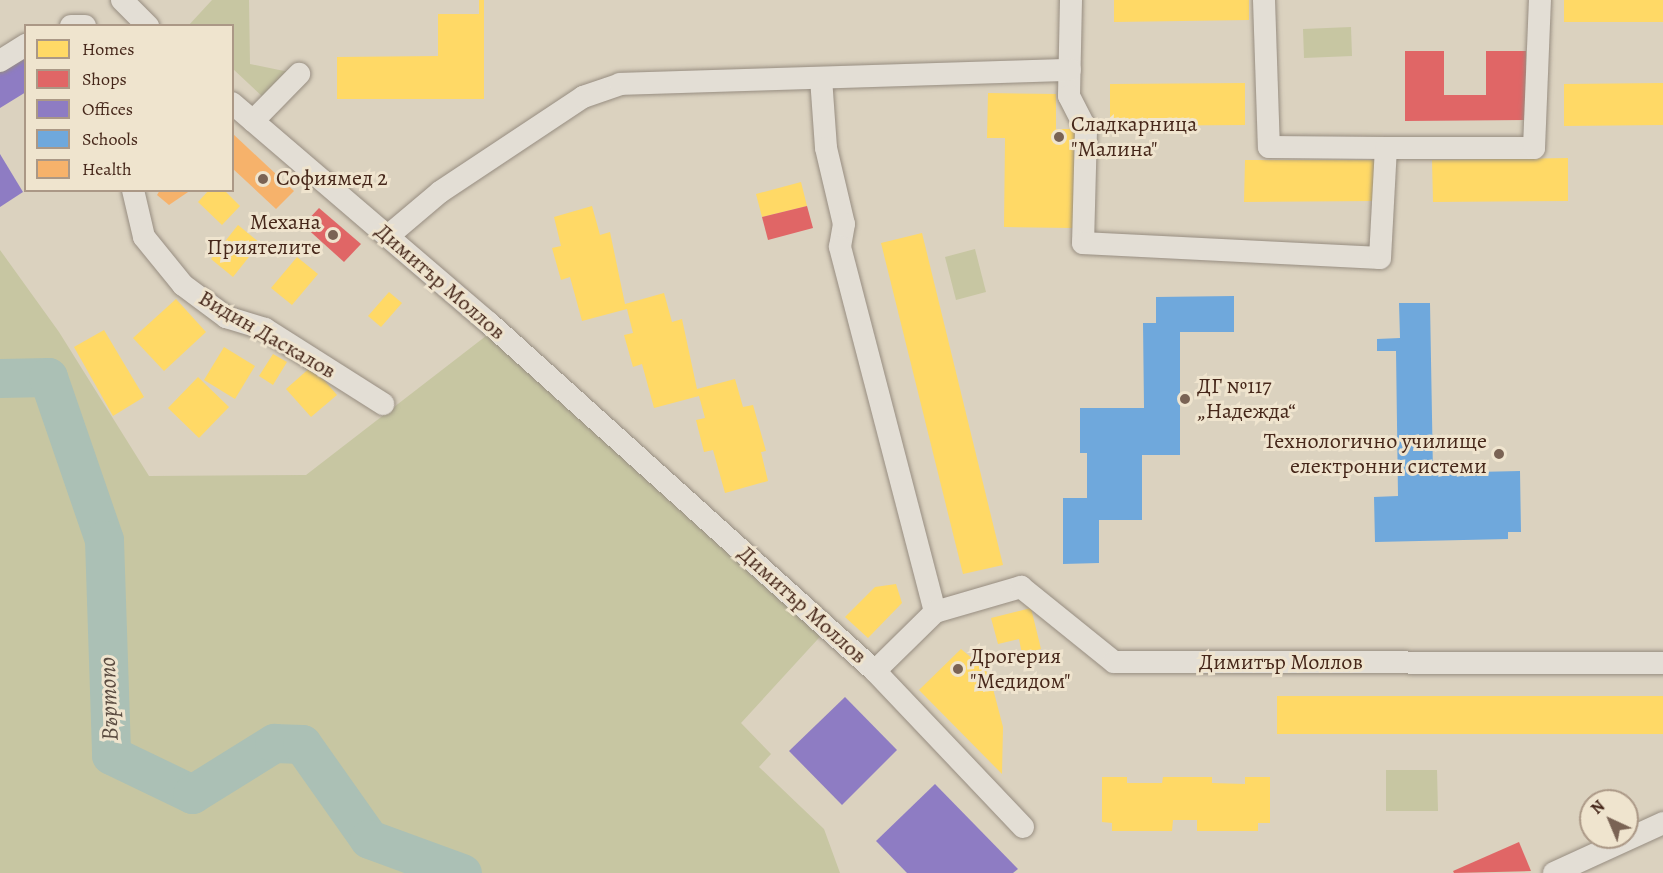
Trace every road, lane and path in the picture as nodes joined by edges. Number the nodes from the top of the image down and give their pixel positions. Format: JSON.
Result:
{"nodes":[{"id":1,"x":1071,"y":0,"type":"edge"},
{"id":2,"x":1264,"y":0,"type":"edge"},
{"id":3,"x":1540,"y":0,"type":"edge"},
{"id":4,"x":24,"y":46,"type":"edge"},
{"id":5,"x":0,"y":61,"type":"edge"},
{"id":6,"x":1070,"y":70,"type":"junction"},
{"id":7,"x":299,"y":74,"type":"dead end"},
{"id":8,"x":821,"y":78,"type":"junction"},
{"id":9,"x":234,"y":104,"type":"edge"},
{"id":10,"x":253,"y":121,"type":"junction"},
{"id":11,"x":1386,"y":148,"type":"junction"},
{"id":12,"x":133,"y":192,"type":"edge"},
{"id":13,"x":388,"y":236,"type":"junction"},
{"id":14,"x":383,"y":404,"type":"dead end"},
{"id":15,"x":935,"y":612,"type":"junction"},
{"id":16,"x":1663,"y":663,"type":"edge"},
{"id":17,"x":875,"y":671,"type":"junction"},
{"id":18,"x":1663,"y":823,"type":"edge"},
{"id":19,"x":1023,"y":827,"type":"dead end"},
{"id":20,"x":1554,"y":873,"type":"edge"}],
"edges":[{"from":1,"to":6,"type":"street"},
{"from":2,"to":11,"type":"street"},
{"from":3,"to":11,"type":"street"},
{"from":4,"to":5,"type":"street"},
{"from":6,"to":8,"type":"street"},
{"from":6,"to":11,"type":"street"},
{"from":7,"to":10,"type":"street"},
{"from":8,"to":13,"type":"street"},
{"from":8,"to":15,"type":"street"},
{"from":9,"to":10,"type":"street","name":"Димитър Моллов"},
{"from":10,"to":13,"type":"street","name":"Димитър Моллов"},
{"from":12,"to":14,"type":"street","name":"Видин Даскалов"},
{"from":13,"to":17,"type":"street","name":"Димитър Моллов"},
{"from":15,"to":16,"type":"street","name":"Димитър Моллов"},
{"from":15,"to":17,"type":"street","name":"Димитър Моллов"},
{"from":17,"to":19,"type":"street"},
{"from":18,"to":20,"type":"street"}]}
